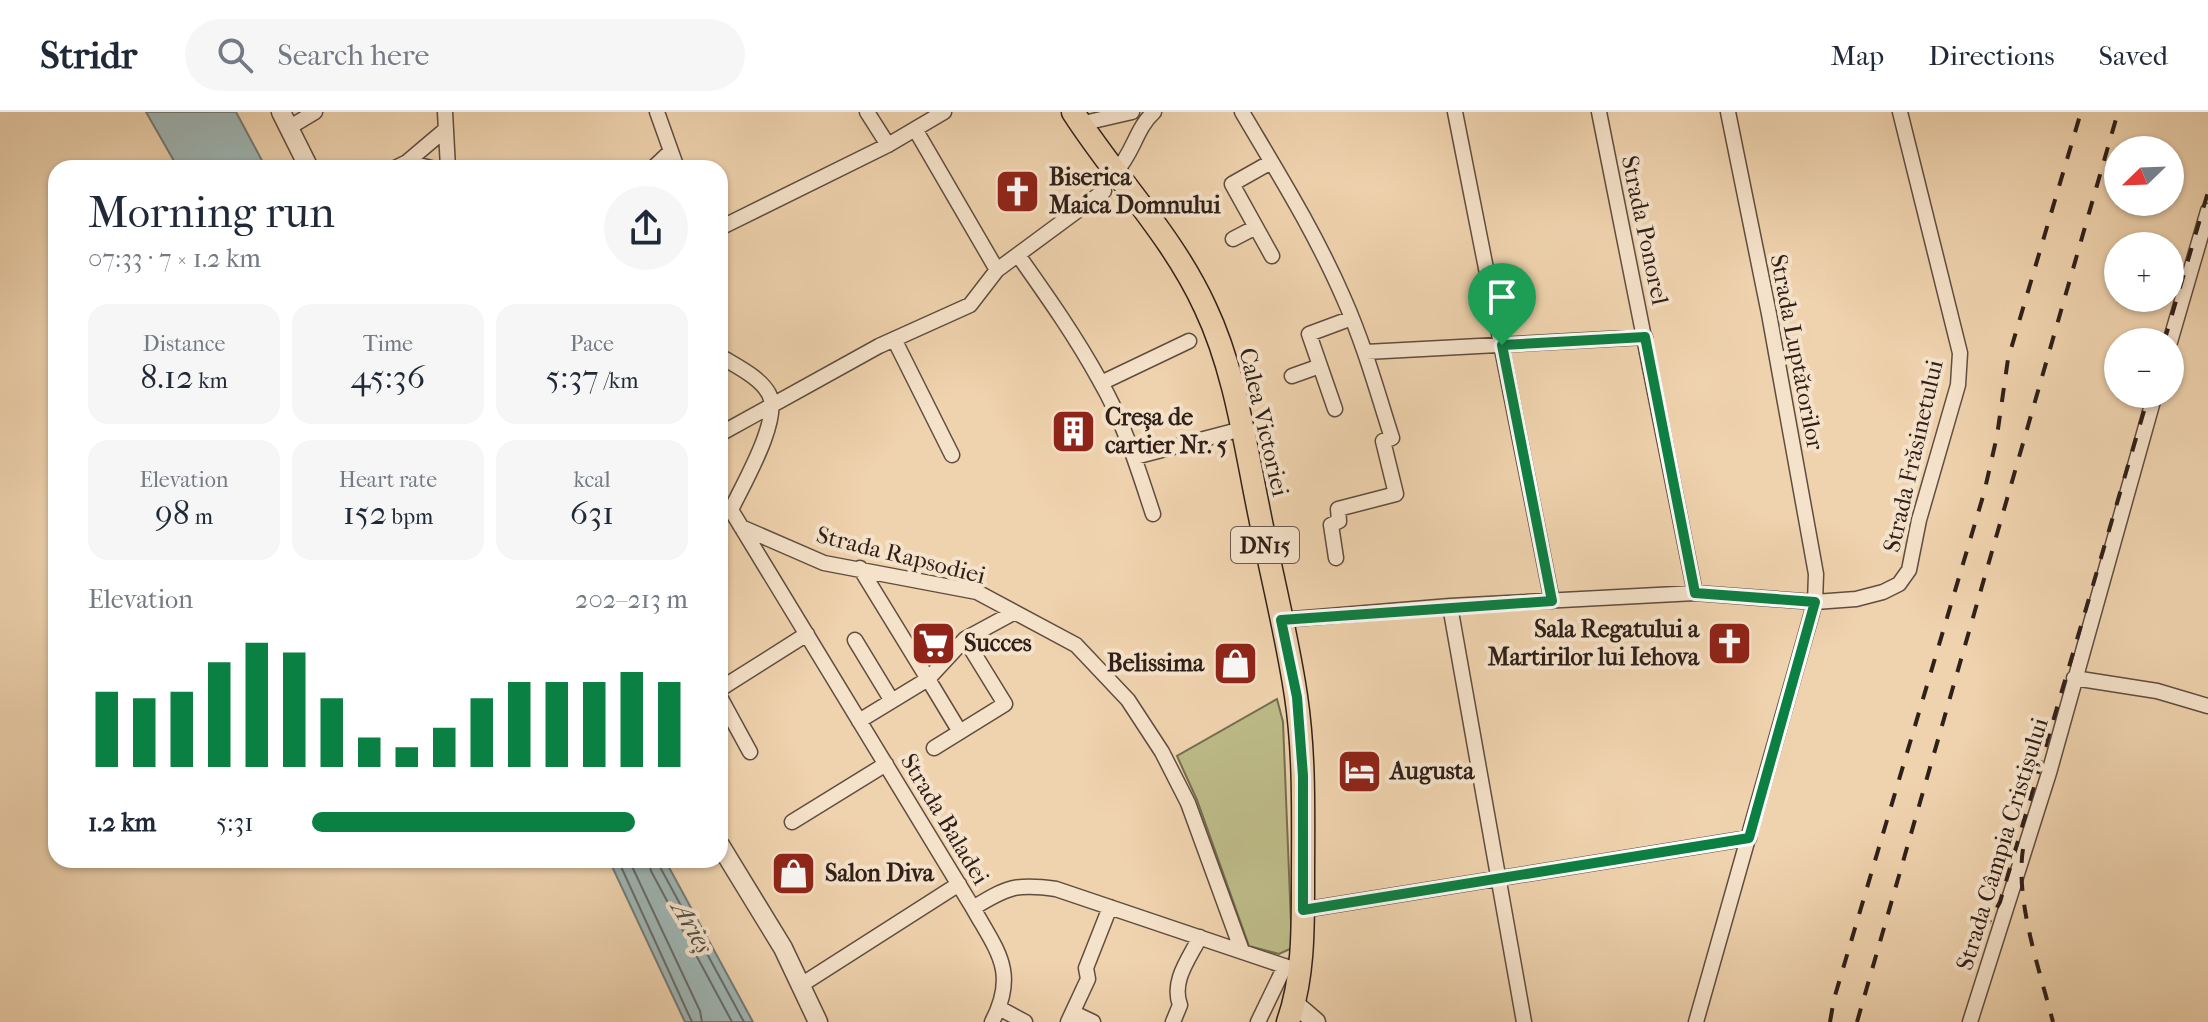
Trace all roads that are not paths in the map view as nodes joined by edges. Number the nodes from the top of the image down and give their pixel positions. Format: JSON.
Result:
{"nodes":[{"id":1,"x":315,"y":112,"type":"edge"},
{"id":2,"x":445,"y":112,"type":"edge"},
{"id":3,"x":657,"y":112,"type":"edge"},
{"id":4,"x":867,"y":112,"type":"edge"},
{"id":5,"x":944,"y":112,"type":"edge"},
{"id":6,"x":1132,"y":112,"type":"edge"},
{"id":7,"x":1154,"y":112,"type":"edge"},
{"id":8,"x":1242,"y":112,"type":"edge"},
{"id":9,"x":1455,"y":112,"type":"edge"},
{"id":10,"x":1599,"y":112,"type":"edge"},
{"id":11,"x":1728,"y":112,"type":"edge"},
{"id":12,"x":1900,"y":112,"type":"edge"},
{"id":13,"x":1077,"y":118,"type":"edge"},
{"id":14,"x":286,"y":119,"type":"edge"},
{"id":15,"x":446,"y":129,"type":"junction"},
{"id":16,"x":915,"y":129,"type":"junction"},
{"id":17,"x":888,"y":145,"type":"junction"},
{"id":18,"x":671,"y":151,"type":"junction"},
{"id":19,"x":305,"y":160,"type":"edge"},
{"id":20,"x":407,"y":160,"type":"edge"},
{"id":21,"x":448,"y":160,"type":"edge"},
{"id":22,"x":661,"y":160,"type":"edge"},
{"id":23,"x":674,"y":160,"type":"edge"},
{"id":24,"x":1271,"y":162,"type":"junction"},
{"id":25,"x":1116,"y":171,"type":"junction"},
{"id":26,"x":1104,"y":191,"type":"dead end"},
{"id":27,"x":2208,"y":211,"type":"edge"},
{"id":28,"x":728,"y":224,"type":"edge"},
{"id":29,"x":1256,"y":227,"type":"junction"},
{"id":30,"x":1233,"y":239,"type":"dead end"},
{"id":31,"x":1018,"y":255,"type":"junction"},
{"id":32,"x":1272,"y":256,"type":"dead end"},
{"id":33,"x":997,"y":270,"type":"junction"},
{"id":34,"x":1352,"y":318,"type":"junction"},
{"id":35,"x":2174,"y":328,"type":"edge"},
{"id":36,"x":1645,"y":337,"type":"junction"},
{"id":37,"x":894,"y":339,"type":"junction"},
{"id":38,"x":1189,"y":341,"type":"dead end"},
{"id":39,"x":1502,"y":345,"type":"junction"},
{"id":40,"x":1366,"y":352,"type":"junction"},
{"id":41,"x":728,"y":361,"type":"edge"},
{"id":42,"x":1320,"y":366,"type":"junction"},
{"id":43,"x":1292,"y":376,"type":"dead end"},
{"id":44,"x":1101,"y":383,"type":"junction"},
{"id":45,"x":772,"y":404,"type":"junction"},
{"id":46,"x":2151,"y":408,"type":"edge"},
{"id":47,"x":1335,"y":409,"type":"dead end"},
{"id":48,"x":728,"y":429,"type":"edge"},
{"id":49,"x":1242,"y":429,"type":"junction"},
{"id":50,"x":952,"y":455,"type":"dead end"},
{"id":51,"x":1135,"y":457,"type":"junction"},
{"id":52,"x":728,"y":508,"type":"edge"},
{"id":53,"x":1153,"y":514,"type":"dead end"},
{"id":54,"x":728,"y":516,"type":"edge"},
{"id":55,"x":741,"y":527,"type":"junction"},
{"id":56,"x":1336,"y":558,"type":"dead end"},
{"id":57,"x":860,"y":568,"type":"junction"},
{"id":58,"x":1695,"y":593,"type":"junction"},
{"id":59,"x":1552,"y":601,"type":"junction"},
{"id":60,"x":1815,"y":602,"type":"junction"},
{"id":61,"x":1450,"y":606,"type":"junction"},
{"id":62,"x":1013,"y":613,"type":"junction"},
{"id":63,"x":1281,"y":620,"type":"junction"},
{"id":64,"x":807,"y":634,"type":"junction"},
{"id":65,"x":965,"y":639,"type":"junction"},
{"id":66,"x":855,"y":640,"type":"dead end"},
{"id":67,"x":2074,"y":678,"type":"junction"},
{"id":68,"x":928,"y":679,"type":"junction"},
{"id":69,"x":728,"y":684,"type":"edge"},
{"id":70,"x":892,"y":701,"type":"junction"},
{"id":71,"x":2208,"y":706,"type":"edge"},
{"id":72,"x":728,"y":712,"type":"edge"},
{"id":73,"x":859,"y":721,"type":"junction"},
{"id":74,"x":960,"y":732,"type":"junction"},
{"id":75,"x":934,"y":748,"type":"dead end"},
{"id":76,"x":750,"y":752,"type":"dead end"},
{"id":77,"x":886,"y":764,"type":"junction"},
{"id":78,"x":792,"y":822,"type":"dead end"},
{"id":79,"x":1749,"y":838,"type":"junction"},
{"id":80,"x":728,"y":858,"type":"edge"},
{"id":81,"x":1499,"y":879,"type":"junction"},
{"id":82,"x":959,"y":884,"type":"junction"},
{"id":83,"x":1110,"y":907,"type":"junction"},
{"id":84,"x":973,"y":908,"type":"junction"},
{"id":85,"x":1303,"y":910,"type":"junction"},
{"id":86,"x":1200,"y":937,"type":"junction"},
{"id":87,"x":1242,"y":951,"type":"junction"},
{"id":88,"x":1292,"y":968,"type":"junction"},
{"id":89,"x":801,"y":985,"type":"junction"},
{"id":90,"x":999,"y":1008,"type":"junction"},
{"id":91,"x":1291,"y":1013,"type":"edge"},
{"id":92,"x":1071,"y":1017,"type":"edge"},
{"id":93,"x":818,"y":1022,"type":"edge"},
{"id":94,"x":992,"y":1022,"type":"edge"},
{"id":95,"x":1025,"y":1022,"type":"edge"},
{"id":96,"x":1093,"y":1022,"type":"edge"},
{"id":97,"x":1173,"y":1022,"type":"edge"},
{"id":98,"x":1258,"y":1022,"type":"edge"},
{"id":99,"x":1316,"y":1022,"type":"edge"},
{"id":100,"x":1524,"y":1022,"type":"edge"},
{"id":101,"x":1696,"y":1022,"type":"edge"},
{"id":102,"x":1970,"y":1022,"type":"edge"}],
"edges":[{"from":1,"to":14,"type":"street"},
{"from":2,"to":15,"type":"street"},
{"from":3,"to":18,"type":"street"},
{"from":4,"to":17,"type":"street"},
{"from":5,"to":16,"type":"street"},
{"from":6,"to":13,"type":"street"},
{"from":7,"to":25,"type":"street"},
{"from":8,"to":24,"type":"street"},
{"from":9,"to":39,"type":"street"},
{"from":10,"to":36,"type":"street","name":"Strada Ponorel"},
{"from":11,"to":60,"type":"street","name":"Strada Luptătorilor"},
{"from":12,"to":60,"type":"street","name":"Strada Frăsinetului"},
{"from":13,"to":25,"type":"main road","name":"Calea Victoriei","number":"DN15"},
{"from":14,"to":19,"type":"street"},
{"from":15,"to":20,"type":"street"},
{"from":15,"to":21,"type":"street"},
{"from":16,"to":17,"type":"street"},
{"from":16,"to":33,"type":"street"},
{"from":17,"to":28,"type":"street"},
{"from":18,"to":22,"type":"street"},
{"from":18,"to":23,"type":"street"},
{"from":24,"to":29,"type":"street"},
{"from":24,"to":34,"type":"street"},
{"from":25,"to":49,"type":"main road","name":"Calea Victoriei","number":"DN15"},
{"from":26,"to":31,"type":"street"},
{"from":27,"to":35,"type":"street"},
{"from":29,"to":30,"type":"street"},
{"from":29,"to":32,"type":"street"},
{"from":31,"to":33,"type":"street"},
{"from":31,"to":44,"type":"street"},
{"from":33,"to":37,"type":"street"},
{"from":34,"to":40,"type":"street"},
{"from":34,"to":42,"type":"street"},
{"from":36,"to":39,"type":"street"},
{"from":36,"to":58,"type":"street","name":"Strada Ponorel"},
{"from":37,"to":45,"type":"street"},
{"from":37,"to":50,"type":"street"},
{"from":38,"to":44,"type":"street"},
{"from":39,"to":40,"type":"street"},
{"from":39,"to":59,"type":"street"},
{"from":40,"to":56,"type":"street"},
{"from":41,"to":45,"type":"street"},
{"from":42,"to":43,"type":"street"},
{"from":42,"to":47,"type":"street"},
{"from":44,"to":51,"type":"street"},
{"from":45,"to":48,"type":"street"},
{"from":45,"to":52,"type":"street"},
{"from":46,"to":67,"type":"street","name":"Strada Câmpia Cristișului"},
{"from":49,"to":51,"type":"street"},
{"from":49,"to":63,"type":"main road","name":"Calea Victoriei","number":"DN15"},
{"from":51,"to":53,"type":"street"},
{"from":54,"to":55,"type":"street","name":"Strada Baladei"},
{"from":55,"to":57,"type":"street","name":"Strada Rapsodiei"},
{"from":55,"to":64,"type":"street","name":"Strada Baladei"},
{"from":57,"to":62,"type":"street","name":"Strada Rapsodiei"},
{"from":57,"to":68,"type":"street"},
{"from":58,"to":59,"type":"street","name":"Strada Frăsinetului"},
{"from":58,"to":60,"type":"street","name":"Strada Frăsinetului"},
{"from":59,"to":61,"type":"street","name":"Strada Frăsinetului"},
{"from":60,"to":79,"type":"street","name":"Strada Luptătorilor"},
{"from":61,"to":63,"type":"street","name":"Strada Frăsinetului"},
{"from":61,"to":81,"type":"street"},
{"from":62,"to":65,"type":"street"},
{"from":62,"to":87,"type":"street","name":"Strada Rapsodiei"},
{"from":63,"to":85,"type":"main road","name":"Calea Victoriei","number":"DN15"},
{"from":64,"to":69,"type":"street"},
{"from":64,"to":73,"type":"street","name":"Strada Baladei"},
{"from":65,"to":68,"type":"street"},
{"from":65,"to":74,"type":"street"},
{"from":66,"to":70,"type":"street"},
{"from":67,"to":71,"type":"street"},
{"from":67,"to":102,"type":"street","name":"Strada Câmpia Cristișului"},
{"from":68,"to":70,"type":"street"},
{"from":68,"to":74,"type":"street"},
{"from":70,"to":73,"type":"street"},
{"from":72,"to":76,"type":"street"},
{"from":73,"to":77,"type":"street","name":"Strada Baladei"},
{"from":74,"to":75,"type":"street"},
{"from":77,"to":78,"type":"street"},
{"from":77,"to":82,"type":"street","name":"Strada Baladei"},
{"from":79,"to":81,"type":"street"},
{"from":79,"to":101,"type":"street","name":"Strada Luptătorilor"},
{"from":80,"to":89,"type":"street"},
{"from":81,"to":85,"type":"street"},
{"from":81,"to":100,"type":"street"},
{"from":82,"to":84,"type":"street","name":"Strada Baladei"},
{"from":82,"to":89,"type":"street"},
{"from":83,"to":84,"type":"street","name":"Strada Baladei"},
{"from":83,"to":86,"type":"street","name":"Strada Baladei"},
{"from":83,"to":92,"type":"street"},
{"from":84,"to":90,"type":"street"},
{"from":85,"to":88,"type":"main road","name":"Calea Victoriei","number":"DN15"},
{"from":86,"to":87,"type":"street","name":"Strada Baladei"},
{"from":86,"to":97,"type":"street"},
{"from":87,"to":88,"type":"street","name":"Strada Baladei"},
{"from":88,"to":91,"type":"main road","name":"Calea Victoriei","number":"DN15"},
{"from":88,"to":98,"type":"street"},
{"from":89,"to":93,"type":"street"},
{"from":90,"to":94,"type":"street"},
{"from":90,"to":95,"type":"street"},
{"from":91,"to":99,"type":"street"},
{"from":92,"to":96,"type":"street"}]}
